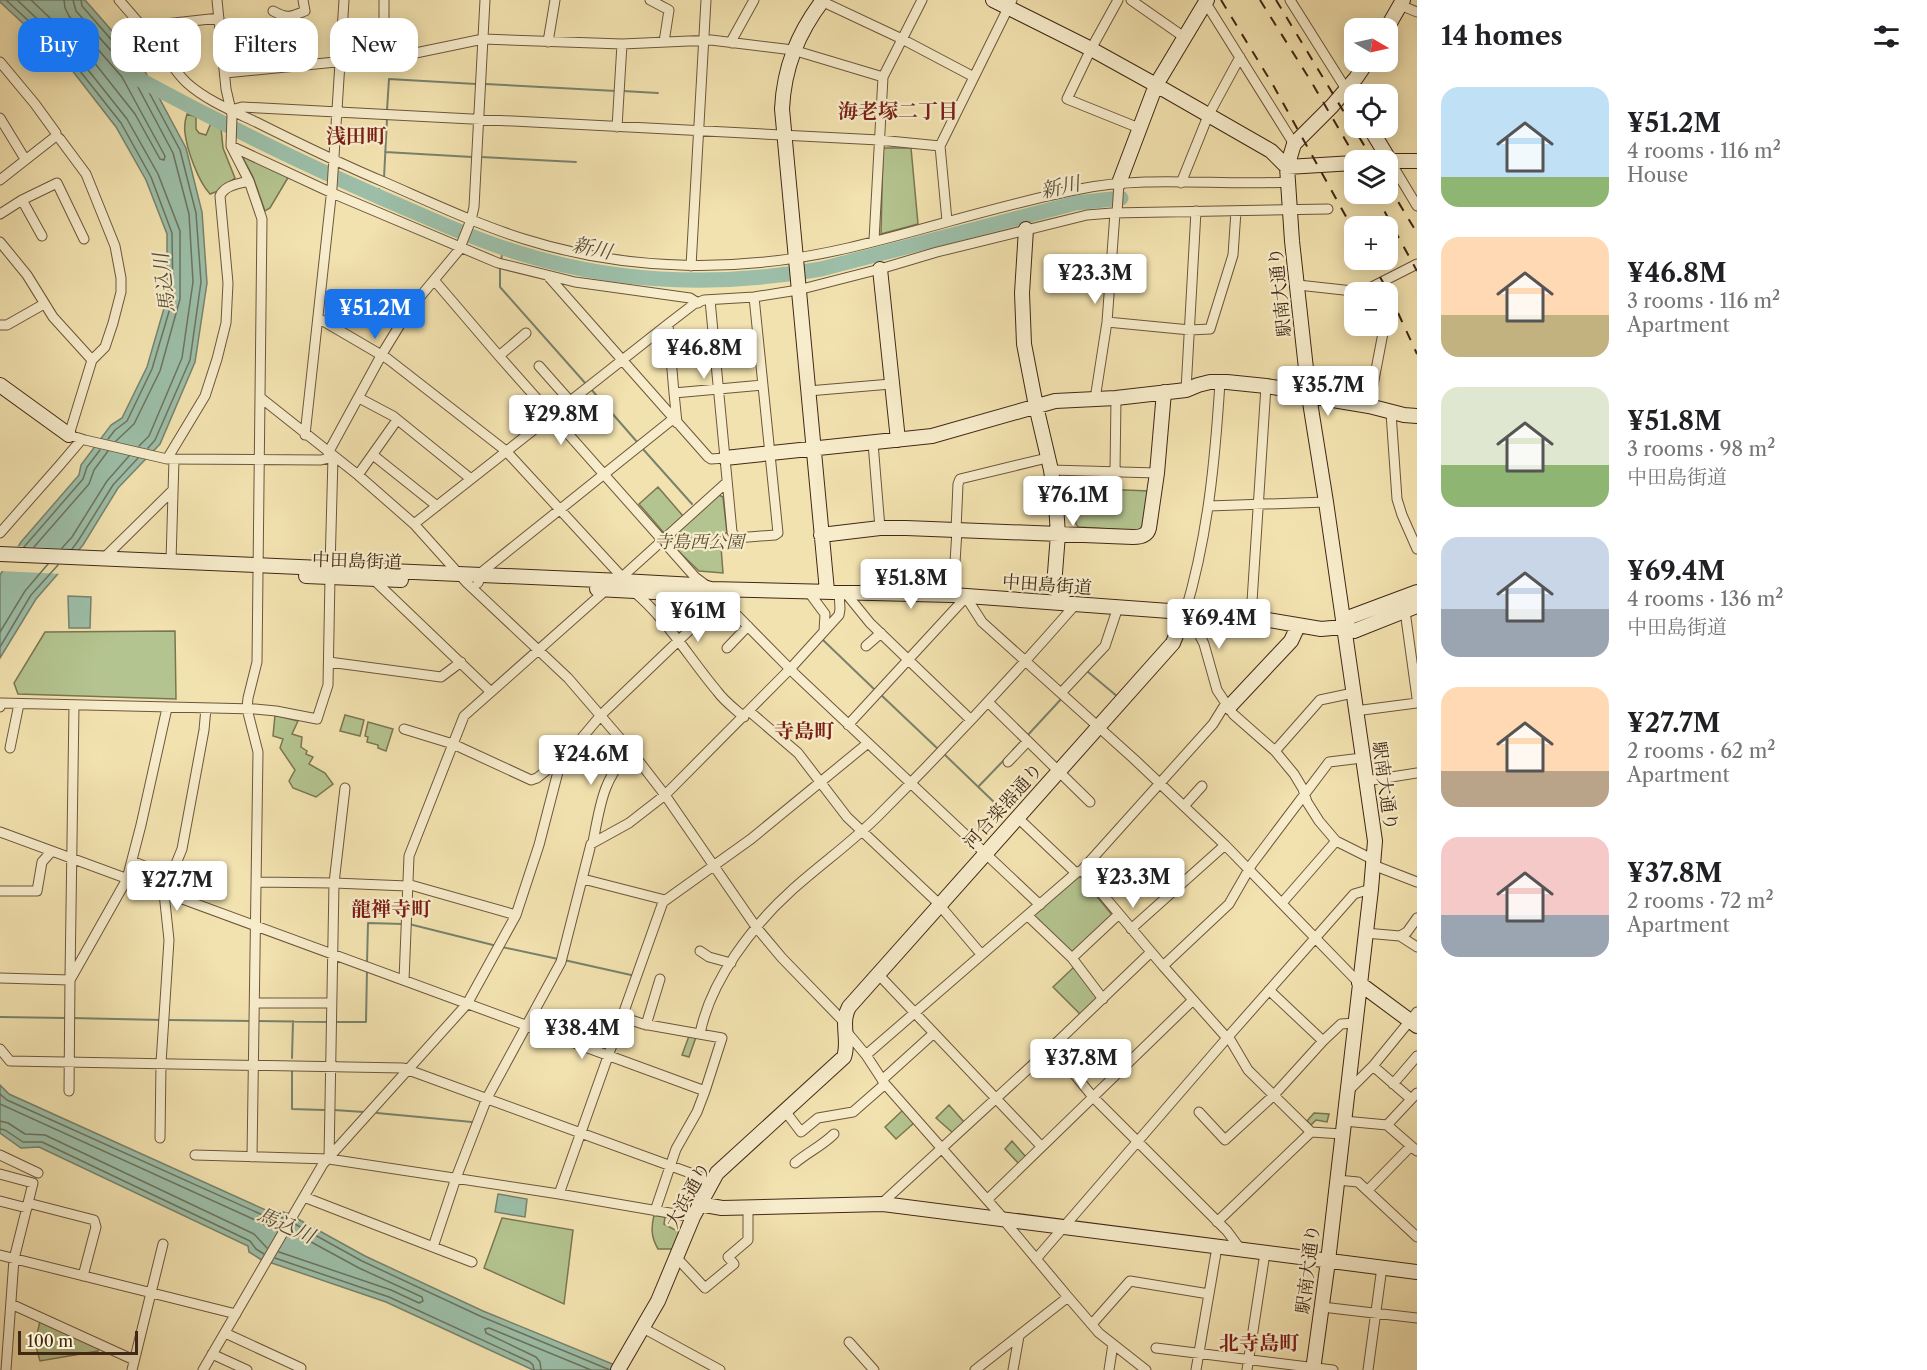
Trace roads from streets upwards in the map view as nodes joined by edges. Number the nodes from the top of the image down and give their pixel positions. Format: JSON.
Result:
{"nodes":[{"id":1,"x":119,"y":0,"type":"edge"},
{"id":2,"x":217,"y":0,"type":"edge"},
{"id":3,"x":303,"y":0,"type":"edge"},
{"id":4,"x":344,"y":0,"type":"edge"},
{"id":5,"x":384,"y":0,"type":"edge"},
{"id":6,"x":485,"y":0,"type":"edge"},
{"id":7,"x":555,"y":0,"type":"edge"},
{"id":8,"x":650,"y":0,"type":"edge"},
{"id":9,"x":706,"y":0,"type":"edge"},
{"id":10,"x":754,"y":0,"type":"edge"},
{"id":11,"x":922,"y":0,"type":"edge"},
{"id":12,"x":993,"y":0,"type":"edge"},
{"id":13,"x":1118,"y":0,"type":"edge"},
{"id":14,"x":1131,"y":0,"type":"edge"},
{"id":15,"x":1290,"y":0,"type":"edge"},
{"id":16,"x":821,"y":1,"type":"edge"},
{"id":17,"x":1205,"y":1,"type":"edge"},
{"id":18,"x":1399,"y":3,"type":"edge"},
{"id":19,"x":1010,"y":4,"type":"edge"},
{"id":20,"x":273,"y":11,"type":"dead end"},
{"id":21,"x":1417,"y":12,"type":"edge"},
{"id":22,"x":135,"y":18,"type":"edge"},
{"id":23,"x":219,"y":18,"type":"edge"},
{"id":24,"x":343,"y":18,"type":"edge"},
{"id":25,"x":384,"y":18,"type":"edge"},
{"id":26,"x":1392,"y":18,"type":"edge"},
{"id":27,"x":1184,"y":37,"type":"junction"},
{"id":28,"x":483,"y":39,"type":"junction"},
{"id":29,"x":902,"y":39,"type":"junction"},
{"id":30,"x":703,"y":41,"type":"junction"},
{"id":31,"x":548,"y":42,"type":"junction"},
{"id":32,"x":664,"y":42,"type":"junction"},
{"id":33,"x":732,"y":43,"type":"junction"},
{"id":34,"x":622,"y":44,"type":"junction"},
{"id":35,"x":1091,"y":49,"type":"junction"},
{"id":36,"x":793,"y":50,"type":"junction"},
{"id":37,"x":418,"y":53,"type":"edge"},
{"id":38,"x":1240,"y":57,"type":"junction"},
{"id":39,"x":0,"y":62,"type":"edge"},
{"id":40,"x":330,"y":64,"type":"edge"},
{"id":41,"x":179,"y":72,"type":"edge"},
{"id":42,"x":339,"y":72,"type":"edge"},
{"id":43,"x":1359,"y":72,"type":"edge"},
{"id":44,"x":225,"y":73,"type":"joint"},
{"id":45,"x":883,"y":77,"type":"junction"},
{"id":46,"x":974,"y":77,"type":"junction"},
{"id":47,"x":1350,"y":84,"type":"edge"},
{"id":48,"x":1156,"y":85,"type":"junction"},
{"id":49,"x":1344,"y":86,"type":"edge"},
{"id":50,"x":1344,"y":91,"type":"edge"},
{"id":51,"x":231,"y":112,"type":"junction"},
{"id":52,"x":337,"y":112,"type":"junction"},
{"id":53,"x":1208,"y":116,"type":"junction"},
{"id":54,"x":0,"y":118,"type":"edge"},
{"id":55,"x":479,"y":119,"type":"junction"},
{"id":56,"x":617,"y":126,"type":"junction"},
{"id":57,"x":1139,"y":128,"type":"junction"},
{"id":58,"x":699,"y":131,"type":"junction"},
{"id":59,"x":56,"y":136,"type":"junction"},
{"id":60,"x":783,"y":136,"type":"junction"},
{"id":61,"x":879,"y":140,"type":"junction"},
{"id":62,"x":232,"y":142,"type":"junction"},
{"id":63,"x":1294,"y":144,"type":"junction"},
{"id":64,"x":940,"y":146,"type":"junction"},
{"id":65,"x":25,"y":159,"type":"junction"},
{"id":66,"x":1398,"y":161,"type":"edge"},
{"id":67,"x":1417,"y":161,"type":"edge"},
{"id":68,"x":334,"y":162,"type":"junction"},
{"id":69,"x":1344,"y":164,"type":"edge"},
{"id":70,"x":1287,"y":167,"type":"junction"},
{"id":71,"x":1398,"y":174,"type":"edge"},
{"id":72,"x":0,"y":180,"type":"edge"},
{"id":73,"x":249,"y":181,"type":"junction"},
{"id":74,"x":1181,"y":183,"type":"junction"},
{"id":75,"x":1118,"y":185,"type":"junction"},
{"id":76,"x":1288,"y":185,"type":"junction"},
{"id":77,"x":332,"y":190,"type":"junction"},
{"id":78,"x":22,"y":200,"type":"junction"},
{"id":79,"x":1416,"y":204,"type":"edge"},
{"id":80,"x":1290,"y":209,"type":"junction"},
{"id":81,"x":1328,"y":209,"type":"dead end"},
{"id":82,"x":1117,"y":211,"type":"junction"},
{"id":83,"x":1236,"y":211,"type":"junction"},
{"id":84,"x":1196,"y":212,"type":"junction"},
{"id":85,"x":0,"y":214,"type":"edge"},
{"id":86,"x":471,"y":221,"type":"junction"},
{"id":87,"x":947,"y":221,"type":"junction"},
{"id":88,"x":1026,"y":229,"type":"junction"},
{"id":89,"x":42,"y":236,"type":"dead end"},
{"id":90,"x":84,"y":238,"type":"dead end"},
{"id":91,"x":874,"y":240,"type":"junction"},
{"id":92,"x":0,"y":242,"type":"edge"},
{"id":93,"x":460,"y":246,"type":"junction"},
{"id":94,"x":795,"y":260,"type":"junction"},
{"id":95,"x":1417,"y":264,"type":"edge"},
{"id":96,"x":691,"y":266,"type":"junction"},
{"id":97,"x":880,"y":269,"type":"junction"},
{"id":98,"x":548,"y":276,"type":"junction"},
{"id":99,"x":434,"y":280,"type":"junction"},
{"id":100,"x":1382,"y":282,"type":"edge"},
{"id":101,"x":1298,"y":285,"type":"junction"},
{"id":102,"x":798,"y":287,"type":"junction"},
{"id":103,"x":1344,"y":290,"type":"edge"},
{"id":104,"x":754,"y":297,"type":"junction"},
{"id":105,"x":710,"y":300,"type":"junction"},
{"id":106,"x":698,"y":303,"type":"junction"},
{"id":107,"x":44,"y":304,"type":"junction"},
{"id":108,"x":318,"y":318,"type":"junction"},
{"id":109,"x":1107,"y":322,"type":"junction"},
{"id":110,"x":668,"y":324,"type":"junction"},
{"id":111,"x":0,"y":325,"type":"edge"},
{"id":112,"x":1190,"y":330,"type":"junction"},
{"id":113,"x":526,"y":333,"type":"dead end"},
{"id":114,"x":1382,"y":336,"type":"edge"},
{"id":115,"x":382,"y":354,"type":"junction"},
{"id":116,"x":499,"y":356,"type":"junction"},
{"id":117,"x":92,"y":360,"type":"junction"},
{"id":118,"x":622,"y":361,"type":"junction"},
{"id":119,"x":539,"y":366,"type":"dead end"},
{"id":120,"x":1220,"y":382,"type":"junction"},
{"id":121,"x":891,"y":384,"type":"junction"},
{"id":122,"x":762,"y":385,"type":"junction"},
{"id":123,"x":1266,"y":386,"type":"junction"},
{"id":124,"x":1,"y":387,"type":"edge"},
{"id":125,"x":718,"y":388,"type":"junction"},
{"id":126,"x":1186,"y":390,"type":"junction"},
{"id":127,"x":808,"y":392,"type":"junction"},
{"id":128,"x":1164,"y":392,"type":"junction"},
{"id":129,"x":674,"y":393,"type":"junction"},
{"id":130,"x":1309,"y":396,"type":"junction"},
{"id":131,"x":261,"y":398,"type":"junction"},
{"id":132,"x":359,"y":398,"type":"junction"},
{"id":133,"x":1116,"y":398,"type":"junction"},
{"id":134,"x":1095,"y":399,"type":"junction"},
{"id":135,"x":570,"y":401,"type":"junction"},
{"id":136,"x":1036,"y":406,"type":"junction"},
{"id":137,"x":1369,"y":406,"type":"junction"},
{"id":138,"x":1391,"y":412,"type":"junction"},
{"id":139,"x":551,"y":415,"type":"junction"},
{"id":140,"x":1417,"y":416,"type":"edge"},
{"id":141,"x":397,"y":420,"type":"junction"},
{"id":142,"x":675,"y":421,"type":"junction"},
{"id":143,"x":306,"y":435,"type":"junction"},
{"id":144,"x":79,"y":438,"type":"junction"},
{"id":145,"x":898,"y":440,"type":"junction"},
{"id":146,"x":873,"y":442,"type":"junction"},
{"id":147,"x":813,"y":449,"type":"junction"},
{"id":148,"x":506,"y":451,"type":"junction"},
{"id":149,"x":769,"y":454,"type":"junction"},
{"id":150,"x":331,"y":455,"type":"junction"},
{"id":151,"x":373,"y":455,"type":"junction"},
{"id":152,"x":725,"y":458,"type":"junction"},
{"id":153,"x":170,"y":459,"type":"junction"},
{"id":154,"x":260,"y":460,"type":"junction"},
{"id":155,"x":1049,"y":464,"type":"junction"},
{"id":156,"x":1114,"y":471,"type":"junction"},
{"id":157,"x":604,"y":473,"type":"junction"},
{"id":158,"x":1157,"y":473,"type":"junction"},
{"id":159,"x":358,"y":475,"type":"junction"},
{"id":160,"x":471,"y":479,"type":"junction"},
{"id":161,"x":727,"y":482,"type":"junction"},
{"id":162,"x":173,"y":490,"type":"junction"},
{"id":163,"x":1326,"y":502,"type":"junction"},
{"id":164,"x":1258,"y":505,"type":"junction"},
{"id":165,"x":437,"y":506,"type":"junction"},
{"id":166,"x":1209,"y":506,"type":"junction"},
{"id":167,"x":559,"y":509,"type":"junction"},
{"id":168,"x":414,"y":524,"type":"junction"},
{"id":169,"x":880,"y":528,"type":"junction"},
{"id":170,"x":956,"y":530,"type":"junction"},
{"id":171,"x":0,"y":532,"type":"edge"},
{"id":172,"x":1058,"y":534,"type":"junction"},
{"id":173,"x":821,"y":535,"type":"junction"},
{"id":174,"x":663,"y":540,"type":"junction"},
{"id":175,"x":1417,"y":549,"type":"edge"},
{"id":176,"x":0,"y":554,"type":"edge"},
{"id":177,"x":103,"y":559,"type":"junction"},
{"id":178,"x":171,"y":561,"type":"junction"},
{"id":179,"x":80,"y":562,"type":"junction"},
{"id":180,"x":0,"y":563,"type":"edge"},
{"id":181,"x":259,"y":570,"type":"junction"},
{"id":182,"x":330,"y":573,"type":"junction"},
{"id":183,"x":471,"y":579,"type":"junction"},
{"id":184,"x":622,"y":579,"type":"junction"},
{"id":185,"x":374,"y":580,"type":"junction"},
{"id":186,"x":1054,"y":586,"type":"junction"},
{"id":187,"x":711,"y":589,"type":"junction"},
{"id":188,"x":606,"y":590,"type":"junction"},
{"id":189,"x":633,"y":591,"type":"junction"},
{"id":190,"x":808,"y":591,"type":"junction"},
{"id":191,"x":837,"y":591,"type":"junction"},
{"id":192,"x":1417,"y":592,"type":"edge"},
{"id":193,"x":959,"y":596,"type":"junction"},
{"id":194,"x":722,"y":599,"type":"junction"},
{"id":195,"x":1039,"y":602,"type":"junction"},
{"id":196,"x":1070,"y":604,"type":"junction"},
{"id":197,"x":1118,"y":607,"type":"junction"},
{"id":198,"x":1411,"y":608,"type":"edge"},
{"id":199,"x":1185,"y":613,"type":"junction"},
{"id":200,"x":1251,"y":617,"type":"junction"},
{"id":201,"x":748,"y":626,"type":"junction"},
{"id":202,"x":1298,"y":626,"type":"junction"},
{"id":203,"x":1343,"y":627,"type":"junction"},
{"id":204,"x":824,"y":633,"type":"junction"},
{"id":205,"x":880,"y":633,"type":"junction"},
{"id":206,"x":678,"y":640,"type":"junction"},
{"id":207,"x":866,"y":646,"type":"dead end"},
{"id":208,"x":727,"y":648,"type":"dead end"},
{"id":209,"x":539,"y":649,"type":"junction"},
{"id":210,"x":909,"y":660,"type":"junction"},
{"id":211,"x":329,"y":662,"type":"junction"},
{"id":212,"x":461,"y":662,"type":"junction"},
{"id":213,"x":1026,"y":662,"type":"junction"},
{"id":214,"x":790,"y":669,"type":"junction"},
{"id":215,"x":491,"y":692,"type":"junction"},
{"id":216,"x":1353,"y":693,"type":"junction"},
{"id":217,"x":1063,"y":695,"type":"junction"},
{"id":218,"x":1417,"y":701,"type":"edge"},
{"id":219,"x":988,"y":702,"type":"junction"},
{"id":220,"x":19,"y":704,"type":"junction"},
{"id":221,"x":74,"y":705,"type":"junction"},
{"id":222,"x":1228,"y":705,"type":"junction"},
{"id":223,"x":0,"y":707,"type":"edge"},
{"id":224,"x":167,"y":708,"type":"junction"},
{"id":225,"x":206,"y":708,"type":"junction"},
{"id":226,"x":247,"y":709,"type":"junction"},
{"id":227,"x":1355,"y":711,"type":"junction"},
{"id":228,"x":747,"y":714,"type":"junction"},
{"id":229,"x":601,"y":715,"type":"junction"},
{"id":230,"x":971,"y":720,"type":"junction"},
{"id":231,"x":848,"y":725,"type":"junction"},
{"id":232,"x":1098,"y":726,"type":"junction"},
{"id":233,"x":404,"y":729,"type":"dead end"},
{"id":234,"x":1025,"y":739,"type":"junction"},
{"id":235,"x":867,"y":743,"type":"junction"},
{"id":236,"x":453,"y":744,"type":"junction"},
{"id":237,"x":10,"y":748,"type":"dead end"},
{"id":238,"x":1275,"y":751,"type":"junction"},
{"id":239,"x":631,"y":752,"type":"junction"},
{"id":240,"x":567,"y":755,"type":"junction"},
{"id":241,"x":1362,"y":758,"type":"junction"},
{"id":242,"x":1008,"y":762,"type":"dead end"},
{"id":243,"x":1058,"y":771,"type":"junction"},
{"id":244,"x":1417,"y":773,"type":"edge"},
{"id":245,"x":1366,"y":781,"type":"junction"},
{"id":246,"x":820,"y":783,"type":"junction"},
{"id":247,"x":1159,"y":783,"type":"junction"},
{"id":248,"x":911,"y":784,"type":"junction"},
{"id":249,"x":1202,"y":786,"type":"dead end"},
{"id":250,"x":345,"y":788,"type":"dead end"},
{"id":251,"x":664,"y":795,"type":"junction"},
{"id":252,"x":1305,"y":796,"type":"junction"},
{"id":253,"x":1090,"y":801,"type":"dead end"},
{"id":254,"x":1184,"y":806,"type":"junction"},
{"id":255,"x":1017,"y":817,"type":"junction"},
{"id":256,"x":0,"y":832,"type":"edge"},
{"id":257,"x":863,"y":832,"type":"junction"},
{"id":258,"x":1335,"y":841,"type":"junction"},
{"id":259,"x":593,"y":842,"type":"junction"},
{"id":260,"x":1226,"y":845,"type":"junction"},
{"id":261,"x":51,"y":852,"type":"junction"},
{"id":262,"x":984,"y":853,"type":"junction"},
{"id":263,"x":72,"y":859,"type":"junction"},
{"id":264,"x":132,"y":861,"type":"junction"},
{"id":265,"x":1374,"y":862,"type":"junction"},
{"id":266,"x":713,"y":866,"type":"junction"},
{"id":267,"x":1250,"y":868,"type":"junction"},
{"id":268,"x":1079,"y":871,"type":"junction"},
{"id":269,"x":171,"y":877,"type":"junction"},
{"id":270,"x":127,"y":879,"type":"junction"},
{"id":271,"x":583,"y":879,"type":"junction"},
{"id":272,"x":256,"y":882,"type":"junction"},
{"id":273,"x":1417,"y":882,"type":"edge"},
{"id":274,"x":334,"y":883,"type":"junction"},
{"id":275,"x":407,"y":885,"type":"junction"},
{"id":276,"x":1371,"y":889,"type":"junction"},
{"id":277,"x":0,"y":891,"type":"edge"},
{"id":278,"x":164,"y":893,"type":"junction"},
{"id":279,"x":665,"y":900,"type":"junction"},
{"id":280,"x":1282,"y":903,"type":"junction"},
{"id":281,"x":939,"y":904,"type":"junction"},
{"id":282,"x":1040,"y":905,"type":"junction"},
{"id":283,"x":1119,"y":914,"type":"junction"},
{"id":284,"x":516,"y":915,"type":"junction"},
{"id":285,"x":1028,"y":916,"type":"junction"},
{"id":286,"x":1417,"y":918,"type":"edge"},
{"id":287,"x":256,"y":926,"type":"junction"},
{"id":288,"x":756,"y":927,"type":"junction"},
{"id":289,"x":1131,"y":928,"type":"junction"},
{"id":290,"x":1365,"y":933,"type":"junction"},
{"id":291,"x":1400,"y":936,"type":"junction"},
{"id":292,"x":1315,"y":937,"type":"junction"},
{"id":293,"x":1417,"y":947,"type":"edge"},
{"id":294,"x":700,"y":951,"type":"dead end"},
{"id":295,"x":1151,"y":951,"type":"junction"},
{"id":296,"x":981,"y":954,"type":"junction"},
{"id":297,"x":332,"y":955,"type":"junction"},
{"id":298,"x":1072,"y":958,"type":"junction"},
{"id":299,"x":731,"y":963,"type":"junction"},
{"id":300,"x":1163,"y":966,"type":"junction"},
{"id":301,"x":878,"y":974,"type":"junction"},
{"id":302,"x":0,"y":978,"type":"edge"},
{"id":303,"x":70,"y":980,"type":"junction"},
{"id":304,"x":404,"y":980,"type":"junction"},
{"id":305,"x":660,"y":980,"type":"dead end"},
{"id":306,"x":1359,"y":983,"type":"junction"},
{"id":307,"x":1269,"y":990,"type":"junction"},
{"id":308,"x":1102,"y":999,"type":"junction"},
{"id":309,"x":1193,"y":1000,"type":"junction"},
{"id":310,"x":255,"y":1003,"type":"junction"},
{"id":311,"x":332,"y":1003,"type":"junction"},
{"id":312,"x":467,"y":1004,"type":"junction"},
{"id":313,"x":914,"y":1013,"type":"junction"},
{"id":314,"x":622,"y":1017,"type":"junction"},
{"id":315,"x":1415,"y":1020,"type":"edge"},
{"id":316,"x":1355,"y":1023,"type":"junction"},
{"id":317,"x":527,"y":1025,"type":"junction"},
{"id":318,"x":646,"y":1025,"type":"junction"},
{"id":319,"x":844,"y":1025,"type":"junction"},
{"id":320,"x":700,"y":1034,"type":"junction"},
{"id":321,"x":934,"y":1034,"type":"junction"},
{"id":322,"x":1227,"y":1037,"type":"junction"},
{"id":323,"x":1323,"y":1041,"type":"junction"},
{"id":324,"x":1052,"y":1047,"type":"junction"},
{"id":325,"x":0,"y":1049,"type":"edge"},
{"id":326,"x":607,"y":1055,"type":"junction"},
{"id":327,"x":866,"y":1055,"type":"junction"},
{"id":328,"x":1417,"y":1056,"type":"edge"},
{"id":329,"x":70,"y":1061,"type":"junction"},
{"id":330,"x":161,"y":1063,"type":"junction"},
{"id":331,"x":254,"y":1065,"type":"junction"},
{"id":332,"x":331,"y":1065,"type":"junction"},
{"id":333,"x":1372,"y":1066,"type":"junction"},
{"id":334,"x":409,"y":1069,"type":"junction"},
{"id":335,"x":884,"y":1082,"type":"junction"},
{"id":336,"x":1393,"y":1084,"type":"junction"},
{"id":337,"x":69,"y":1091,"type":"dead end"},
{"id":338,"x":705,"y":1091,"type":"junction"},
{"id":339,"x":1347,"y":1092,"type":"junction"},
{"id":340,"x":1274,"y":1095,"type":"junction"},
{"id":341,"x":1414,"y":1096,"type":"edge"},
{"id":342,"x":1093,"y":1097,"type":"junction"},
{"id":343,"x":487,"y":1098,"type":"junction"},
{"id":344,"x":996,"y":1098,"type":"junction"},
{"id":345,"x":784,"y":1111,"type":"junction"},
{"id":346,"x":1199,"y":1112,"type":"dead end"},
{"id":347,"x":1387,"y":1125,"type":"junction"},
{"id":348,"x":1343,"y":1128,"type":"junction"},
{"id":349,"x":580,"y":1132,"type":"junction"},
{"id":350,"x":801,"y":1132,"type":"junction"},
{"id":351,"x":1311,"y":1132,"type":"junction"},
{"id":352,"x":834,"y":1134,"type":"dead end"},
{"id":353,"x":160,"y":1138,"type":"dead end"},
{"id":354,"x":1137,"y":1142,"type":"junction"},
{"id":355,"x":1041,"y":1146,"type":"junction"},
{"id":356,"x":816,"y":1147,"type":"junction"},
{"id":357,"x":942,"y":1147,"type":"junction"},
{"id":358,"x":1414,"y":1148,"type":"edge"},
{"id":359,"x":0,"y":1155,"type":"edge"},
{"id":360,"x":195,"y":1155,"type":"dead end"},
{"id":361,"x":252,"y":1157,"type":"junction"},
{"id":362,"x":329,"y":1159,"type":"junction"},
{"id":363,"x":795,"y":1163,"type":"dead end"},
{"id":364,"x":670,"y":1166,"type":"junction"},
{"id":365,"x":38,"y":1173,"type":"dead end"},
{"id":366,"x":0,"y":1174,"type":"edge"},
{"id":367,"x":456,"y":1178,"type":"junction"},
{"id":368,"x":1337,"y":1180,"type":"junction"},
{"id":369,"x":712,"y":1181,"type":"junction"},
{"id":370,"x":1368,"y":1190,"type":"junction"},
{"id":371,"x":559,"y":1194,"type":"junction"},
{"id":372,"x":988,"y":1199,"type":"junction"},
{"id":373,"x":302,"y":1200,"type":"junction"},
{"id":374,"x":0,"y":1201,"type":"edge"},
{"id":375,"x":881,"y":1204,"type":"junction"},
{"id":376,"x":28,"y":1205,"type":"junction"},
{"id":377,"x":748,"y":1208,"type":"junction"},
{"id":378,"x":655,"y":1210,"type":"junction"},
{"id":379,"x":696,"y":1211,"type":"junction"},
{"id":380,"x":1003,"y":1219,"type":"junction"},
{"id":381,"x":1217,"y":1222,"type":"junction"},
{"id":382,"x":1063,"y":1227,"type":"junction"},
{"id":383,"x":1417,"y":1238,"type":"edge"},
{"id":384,"x":163,"y":1244,"type":"dead end"},
{"id":385,"x":433,"y":1247,"type":"junction"},
{"id":386,"x":1217,"y":1247,"type":"junction"},
{"id":387,"x":1241,"y":1250,"type":"junction"},
{"id":388,"x":1265,"y":1253,"type":"junction"},
{"id":389,"x":0,"y":1255,"type":"edge"},
{"id":390,"x":676,"y":1257,"type":"junction"},
{"id":391,"x":14,"y":1259,"type":"junction"},
{"id":392,"x":1036,"y":1259,"type":"junction"},
{"id":393,"x":1328,"y":1260,"type":"junction"},
{"id":394,"x":472,"y":1262,"type":"dead end"},
{"id":395,"x":1382,"y":1267,"type":"junction"},
{"id":396,"x":1417,"y":1272,"type":"edge"},
{"id":397,"x":83,"y":1276,"type":"junction"},
{"id":398,"x":152,"y":1292,"type":"junction"},
{"id":399,"x":1209,"y":1294,"type":"junction"},
{"id":400,"x":1068,"y":1297,"type":"junction"},
{"id":401,"x":11,"y":1304,"type":"junction"},
{"id":402,"x":1322,"y":1307,"type":"junction"},
{"id":403,"x":1376,"y":1313,"type":"junction"},
{"id":404,"x":236,"y":1314,"type":"junction"},
{"id":405,"x":1417,"y":1318,"type":"edge"},
{"id":406,"x":1092,"y":1324,"type":"junction"},
{"id":407,"x":643,"y":1328,"type":"junction"},
{"id":408,"x":225,"y":1334,"type":"junction"},
{"id":409,"x":1019,"y":1336,"type":"junction"},
{"id":410,"x":849,"y":1342,"type":"dead end"},
{"id":411,"x":1113,"y":1344,"type":"junction"},
{"id":412,"x":1155,"y":1348,"type":"dead end"},
{"id":413,"x":1199,"y":1353,"type":"junction"},
{"id":414,"x":212,"y":1354,"type":"junction"},
{"id":415,"x":4,"y":1357,"type":"edge"},
{"id":416,"x":133,"y":1365,"type":"edge"},
{"id":417,"x":1248,"y":1365,"type":"edge"},
{"id":418,"x":301,"y":1368,"type":"dead end"},
{"id":419,"x":1313,"y":1369,"type":"edge"},
{"id":420,"x":6,"y":1370,"type":"edge"},
{"id":421,"x":203,"y":1370,"type":"edge"},
{"id":422,"x":247,"y":1370,"type":"edge"},
{"id":423,"x":618,"y":1370,"type":"edge"},
{"id":424,"x":720,"y":1370,"type":"edge"},
{"id":425,"x":874,"y":1370,"type":"edge"},
{"id":426,"x":975,"y":1370,"type":"edge"},
{"id":427,"x":1013,"y":1370,"type":"edge"},
{"id":428,"x":1108,"y":1370,"type":"edge"},
{"id":429,"x":1146,"y":1370,"type":"edge"},
{"id":430,"x":1196,"y":1370,"type":"edge"},
{"id":431,"x":1333,"y":1370,"type":"edge"},
{"id":432,"x":1368,"y":1370,"type":"edge"}],
"edges":[{"from":1,"to":22,"type":"street"},
{"from":2,"to":23,"type":"street"},
{"from":3,"to":20,"type":"street"},
{"from":4,"to":24,"type":"street"},
{"from":5,"to":25,"type":"street"},
{"from":6,"to":28,"type":"street"},
{"from":7,"to":31,"type":"street"},
{"from":8,"to":32,"type":"street"},
{"from":9,"to":30,"type":"street"},
{"from":10,"to":33,"type":"street"},
{"from":11,"to":29,"type":"street"},
{"from":12,"to":19,"type":"street"},
{"from":13,"to":35,"type":"street"},
{"from":14,"to":27,"type":"street"},
{"from":15,"to":49,"type":"street"},
{"from":16,"to":29,"type":"street"},
{"from":16,"to":36,"type":"street"},
{"from":17,"to":27,"type":"street"},
{"from":17,"to":38,"type":"street"},
{"from":18,"to":21,"type":"street"},
{"from":18,"to":26,"type":"street"},
{"from":19,"to":35,"type":"street"},
{"from":19,"to":46,"type":"street"},
{"from":27,"to":48,"type":"street"},
{"from":28,"to":31,"type":"street"},
{"from":28,"to":37,"type":"street"},
{"from":28,"to":55,"type":"street"},
{"from":29,"to":45,"type":"street"},
{"from":29,"to":46,"type":"street"},
{"from":30,"to":32,"type":"street"},
{"from":30,"to":33,"type":"street"},
{"from":30,"to":58,"type":"street"},
{"from":31,"to":34,"type":"street"},
{"from":32,"to":34,"type":"street"},
{"from":33,"to":36,"type":"street"},
{"from":34,"to":56,"type":"street"},
{"from":35,"to":48,"type":"street"},
{"from":35,"to":57,"type":"street"},
{"from":36,"to":45,"type":"street"},
{"from":36,"to":60,"type":"street"},
{"from":38,"to":53,"type":"street"},
{"from":38,"to":63,"type":"street"},
{"from":39,"to":59,"type":"street"},
{"from":40,"to":44,"type":"street"},
{"from":41,"to":51,"type":"street"},
{"from":42,"to":52,"type":"street"},
{"from":43,"to":47,"type":"street"},
{"from":44,"to":51,"type":"street"},
{"from":45,"to":61,"type":"street"},
{"from":46,"to":64,"type":"street"},
{"from":48,"to":53,"type":"street"},
{"from":48,"to":57,"type":"street"},
{"from":50,"to":63,"type":"street"},
{"from":51,"to":52,"type":"street"},
{"from":51,"to":62,"type":"street"},
{"from":51,"to":68,"type":"street"},
{"from":52,"to":55,"type":"street"},
{"from":52,"to":68,"type":"street"},
{"from":53,"to":70,"type":"street"},
{"from":53,"to":74,"type":"street"},
{"from":54,"to":65,"type":"street"},
{"from":55,"to":56,"type":"street"},
{"from":55,"to":86,"type":"street"},
{"from":56,"to":58,"type":"street"},
{"from":57,"to":75,"type":"street"},
{"from":58,"to":60,"type":"street"},
{"from":58,"to":96,"type":"street"},
{"from":59,"to":65,"type":"street"},
{"from":59,"to":117,"type":"street"},
{"from":60,"to":61,"type":"street"},
{"from":60,"to":94,"type":"street"},
{"from":61,"to":64,"type":"street"},
{"from":61,"to":91,"type":"street"},
{"from":62,"to":73,"type":"street"},
{"from":62,"to":77,"type":"street"},
{"from":63,"to":70,"type":"street"},
{"from":64,"to":87,"type":"street"},
{"from":65,"to":72,"type":"street"},
{"from":66,"to":67,"type":"street"},
{"from":68,"to":77,"type":"street"},
{"from":68,"to":86,"type":"street"},
{"from":69,"to":70,"type":"street"},
{"from":70,"to":76,"type":"street","name":"駅南大通り"},
{"from":71,"to":79,"type":"street"},
{"from":73,"to":131,"type":"street"},
{"from":73,"to":153,"type":"street"},
{"from":74,"to":75,"type":"street"},
{"from":74,"to":76,"type":"street"},
{"from":75,"to":82,"type":"street"},
{"from":75,"to":87,"type":"street"},
{"from":76,"to":80,"type":"street","name":"駅南大通り"},
{"from":77,"to":93,"type":"street"},
{"from":77,"to":108,"type":"street"},
{"from":78,"to":85,"type":"street"},
{"from":78,"to":89,"type":"street"},
{"from":78,"to":90,"type":"street"},
{"from":80,"to":81,"type":"street"},
{"from":80,"to":83,"type":"street"},
{"from":80,"to":101,"type":"street","name":"駅南大通り"},
{"from":82,"to":84,"type":"street"},
{"from":82,"to":88,"type":"street"},
{"from":82,"to":109,"type":"street"},
{"from":83,"to":84,"type":"street"},
{"from":83,"to":112,"type":"street"},
{"from":84,"to":112,"type":"street"},
{"from":86,"to":93,"type":"street"},
{"from":86,"to":96,"type":"street"},
{"from":87,"to":91,"type":"street"},
{"from":88,"to":97,"type":"street"},
{"from":88,"to":136,"type":"street"},
{"from":91,"to":94,"type":"street"},
{"from":92,"to":107,"type":"street"},
{"from":93,"to":98,"type":"street"},
{"from":93,"to":99,"type":"street"},
{"from":94,"to":96,"type":"street"},
{"from":94,"to":102,"type":"street"},
{"from":95,"to":100,"type":"street"},
{"from":97,"to":102,"type":"street"},
{"from":97,"to":121,"type":"street"},
{"from":98,"to":106,"type":"street"},
{"from":98,"to":118,"type":"street"},
{"from":99,"to":115,"type":"street"},
{"from":99,"to":116,"type":"street"},
{"from":101,"to":103,"type":"street"},
{"from":101,"to":130,"type":"street","name":"駅南大通り"},
{"from":102,"to":104,"type":"street"},
{"from":102,"to":127,"type":"street"},
{"from":104,"to":105,"type":"street"},
{"from":104,"to":122,"type":"street"},
{"from":105,"to":106,"type":"street"},
{"from":105,"to":125,"type":"street"},
{"from":106,"to":110,"type":"street"},
{"from":107,"to":111,"type":"street"},
{"from":107,"to":117,"type":"street"},
{"from":108,"to":115,"type":"street"},
{"from":108,"to":143,"type":"street"},
{"from":109,"to":112,"type":"street"},
{"from":109,"to":134,"type":"street"},
{"from":110,"to":118,"type":"street"},
{"from":110,"to":129,"type":"street"},
{"from":112,"to":126,"type":"street"},
{"from":113,"to":116,"type":"street"},
{"from":114,"to":137,"type":"street"},
{"from":115,"to":132,"type":"street"},
{"from":115,"to":148,"type":"street"},
{"from":116,"to":139,"type":"street"},
{"from":117,"to":144,"type":"street"},
{"from":118,"to":135,"type":"street"},
{"from":118,"to":142,"type":"street"},
{"from":119,"to":135,"type":"street"},
{"from":120,"to":123,"type":"street"},
{"from":120,"to":126,"type":"street"},
{"from":120,"to":166,"type":"street"},
{"from":121,"to":127,"type":"street"},
{"from":121,"to":145,"type":"street"},
{"from":122,"to":125,"type":"street"},
{"from":122,"to":149,"type":"street"},
{"from":123,"to":130,"type":"street"},
{"from":123,"to":164,"type":"street"},
{"from":124,"to":144,"type":"street"},
{"from":125,"to":129,"type":"street"},
{"from":125,"to":152,"type":"street"},
{"from":126,"to":128,"type":"street"},
{"from":127,"to":147,"type":"street"},
{"from":128,"to":133,"type":"street"},
{"from":128,"to":158,"type":"street"},
{"from":129,"to":142,"type":"street"},
{"from":130,"to":137,"type":"street"},
{"from":130,"to":163,"type":"street","name":"駅南大通り"},
{"from":131,"to":143,"type":"street"},
{"from":131,"to":154,"type":"street"},
{"from":132,"to":141,"type":"street"},
{"from":132,"to":150,"type":"street"},
{"from":133,"to":134,"type":"street"},
{"from":133,"to":156,"type":"street"},
{"from":134,"to":136,"type":"street"},
{"from":135,"to":139,"type":"street"},
{"from":136,"to":145,"type":"street"},
{"from":136,"to":155,"type":"street"},
{"from":137,"to":138,"type":"street"},
{"from":138,"to":140,"type":"street"},
{"from":138,"to":175,"type":"street"},
{"from":139,"to":148,"type":"street"},
{"from":139,"to":157,"type":"street"},
{"from":141,"to":151,"type":"street"},
{"from":141,"to":160,"type":"street"},
{"from":142,"to":152,"type":"street"},
{"from":142,"to":157,"type":"street"},
{"from":143,"to":150,"type":"street"},
{"from":144,"to":153,"type":"street"},
{"from":144,"to":171,"type":"street"},
{"from":145,"to":146,"type":"street"},
{"from":146,"to":147,"type":"street"},
{"from":146,"to":169,"type":"street"},
{"from":147,"to":149,"type":"street"},
{"from":147,"to":173,"type":"street"},
{"from":148,"to":160,"type":"street"},
{"from":148,"to":167,"type":"street"},
{"from":149,"to":152,"type":"street"},
{"from":149,"to":161,"type":"street"},
{"from":150,"to":154,"type":"street"},
{"from":150,"to":159,"type":"street"},
{"from":150,"to":182,"type":"street"},
{"from":151,"to":159,"type":"street"},
{"from":151,"to":165,"type":"street"},
{"from":152,"to":161,"type":"street"},
{"from":153,"to":154,"type":"street"},
{"from":153,"to":162,"type":"street"},
{"from":154,"to":181,"type":"street"},
{"from":155,"to":156,"type":"street"},
{"from":155,"to":170,"type":"street"},
{"from":155,"to":172,"type":"street"},
{"from":156,"to":158,"type":"street"},
{"from":157,"to":167,"type":"street"},
{"from":157,"to":174,"type":"street"},
{"from":158,"to":172,"type":"street"},
{"from":159,"to":168,"type":"street"},
{"from":160,"to":165,"type":"street"},
{"from":161,"to":174,"type":"street"},
{"from":162,"to":177,"type":"street"},
{"from":162,"to":178,"type":"street"},
{"from":163,"to":164,"type":"street"},
{"from":163,"to":203,"type":"street","name":"駅南大通り"},
{"from":164,"to":166,"type":"street"},
{"from":164,"to":200,"type":"street"},
{"from":165,"to":168,"type":"street"},
{"from":166,"to":199,"type":"street"},
{"from":167,"to":183,"type":"street"},
{"from":167,"to":184,"type":"street"},
{"from":168,"to":183,"type":"street"},
{"from":169,"to":170,"type":"street"},
{"from":169,"to":173,"type":"street"},
{"from":170,"to":172,"type":"street"},
{"from":170,"to":193,"type":"street"},
{"from":172,"to":186,"type":"street"},
{"from":173,"to":191,"type":"street"},
{"from":174,"to":184,"type":"street"},
{"from":174,"to":187,"type":"street"},
{"from":176,"to":179,"type":"street","name":"中田島街道"},
{"from":177,"to":178,"type":"street","name":"中田島街道"},
{"from":177,"to":179,"type":"street","name":"中田島街道"},
{"from":178,"to":181,"type":"street","name":"中田島街道"},
{"from":179,"to":180,"type":"street","name":"中田島街道"},
{"from":179,"to":181,"type":"street","name":"中田島街道"},
{"from":181,"to":182,"type":"street","name":"中田島街道"},
{"from":181,"to":226,"type":"street"},
{"from":182,"to":183,"type":"street","name":"中田島街道"},
{"from":182,"to":185,"type":"street","name":"中田島街道"},
{"from":182,"to":211,"type":"street"},
{"from":183,"to":184,"type":"street","name":"中田島街道"},
{"from":183,"to":185,"type":"street","name":"中田島街道"},
{"from":183,"to":188,"type":"street","name":"中田島街道"},
{"from":183,"to":209,"type":"street"},
{"from":184,"to":187,"type":"street","name":"中田島街道"},
{"from":185,"to":212,"type":"street"},
{"from":186,"to":195,"type":"street"},
{"from":186,"to":196,"type":"street"},
{"from":187,"to":189,"type":"street","name":"中田島街道"},
{"from":187,"to":190,"type":"street","name":"中田島街道"},
{"from":187,"to":194,"type":"street"},
{"from":188,"to":189,"type":"street","name":"中田島街道"},
{"from":188,"to":209,"type":"street"},
{"from":189,"to":206,"type":"street"},
{"from":190,"to":191,"type":"street","name":"中田島街道"},
{"from":190,"to":204,"type":"street"},
{"from":191,"to":193,"type":"street","name":"中田島街道"},
{"from":191,"to":204,"type":"street"},
{"from":191,"to":205,"type":"street"},
{"from":192,"to":203,"type":"street"},
{"from":193,"to":195,"type":"street","name":"中田島街道"},
{"from":193,"to":210,"type":"street"},
{"from":193,"to":213,"type":"street"},
{"from":194,"to":201,"type":"street"},
{"from":194,"to":206,"type":"street"},
{"from":195,"to":196,"type":"street","name":"中田島街道"},
{"from":196,"to":197,"type":"street","name":"中田島街道"},
{"from":196,"to":213,"type":"street"},
{"from":197,"to":199,"type":"street","name":"中田島街道"},
{"from":197,"to":217,"type":"street"},
{"from":198,"to":203,"type":"street","name":"中田島街道"},
{"from":198,"to":218,"type":"street"},
{"from":199,"to":200,"type":"street","name":"中田島街道"},
{"from":199,"to":222,"type":"street"},
{"from":199,"to":232,"type":"street","name":"河合楽器通り"},
{"from":200,"to":202,"type":"street","name":"中田島街道"},
{"from":201,"to":208,"type":"street"},
{"from":201,"to":214,"type":"street"},
{"from":202,"to":203,"type":"street","name":"中田島街道"},
{"from":202,"to":222,"type":"street"},
{"from":203,"to":216,"type":"street","name":"駅南大通り"},
{"from":204,"to":214,"type":"street"},
{"from":205,"to":207,"type":"street"},
{"from":205,"to":210,"type":"street"},
{"from":206,"to":228,"type":"street"},
{"from":206,"to":229,"type":"street"},
{"from":209,"to":215,"type":"street"},
{"from":209,"to":229,"type":"street"},
{"from":210,"to":230,"type":"street"},
{"from":210,"to":231,"type":"street"},
{"from":211,"to":212,"type":"street"},
{"from":211,"to":226,"type":"street"},
{"from":212,"to":215,"type":"street"},
{"from":213,"to":217,"type":"street"},
{"from":213,"to":219,"type":"street"},
{"from":214,"to":228,"type":"street"},
{"from":214,"to":231,"type":"street"},
{"from":215,"to":236,"type":"street"},
{"from":216,"to":227,"type":"street","name":"駅南大通り"},
{"from":216,"to":238,"type":"street"},
{"from":217,"to":232,"type":"street"},
{"from":218,"to":227,"type":"street"},
{"from":219,"to":230,"type":"street"},
{"from":219,"to":234,"type":"street"},
{"from":220,"to":221,"type":"street"},
{"from":220,"to":223,"type":"street"},
{"from":220,"to":237,"type":"street"},
{"from":221,"to":224,"type":"street"},
{"from":221,"to":263,"type":"street"},
{"from":222,"to":238,"type":"street"},
{"from":222,"to":247,"type":"street"},
{"from":224,"to":225,"type":"street"},
{"from":224,"to":264,"type":"street"},
{"from":225,"to":226,"type":"street"},
{"from":225,"to":269,"type":"street"},
{"from":226,"to":272,"type":"street"},
{"from":227,"to":241,"type":"street","name":"駅南大通り"},
{"from":228,"to":246,"type":"street"},
{"from":228,"to":251,"type":"street"},
{"from":229,"to":239,"type":"street"},
{"from":229,"to":240,"type":"street"},
{"from":230,"to":248,"type":"street"},
{"from":231,"to":235,"type":"street"},
{"from":232,"to":243,"type":"street","name":"河合楽器通り"},
{"from":232,"to":247,"type":"street"},
{"from":233,"to":236,"type":"street"},
{"from":234,"to":242,"type":"street"},
{"from":234,"to":243,"type":"street"},
{"from":235,"to":246,"type":"street"},
{"from":235,"to":248,"type":"street"},
{"from":236,"to":240,"type":"street"},
{"from":236,"to":275,"type":"street"},
{"from":238,"to":252,"type":"street"},
{"from":239,"to":251,"type":"street"},
{"from":239,"to":259,"type":"street"},
{"from":240,"to":284,"type":"street"},
{"from":241,"to":245,"type":"street","name":"駅南大通り"},
{"from":241,"to":252,"type":"street"},
{"from":243,"to":253,"type":"street"},
{"from":243,"to":255,"type":"street","name":"河合楽器通り"},
{"from":244,"to":245,"type":"street"},
{"from":245,"to":265,"type":"street","name":"駅南大通り"},
{"from":246,"to":257,"type":"street"},
{"from":246,"to":266,"type":"street"},
{"from":247,"to":254,"type":"street"},
{"from":247,"to":268,"type":"street"},
{"from":248,"to":257,"type":"street"},
{"from":248,"to":262,"type":"street"},
{"from":249,"to":254,"type":"street"},
{"from":250,"to":274,"type":"street"},
{"from":251,"to":259,"type":"street"},
{"from":251,"to":266,"type":"street"},
{"from":252,"to":258,"type":"street"},
{"from":252,"to":267,"type":"street"},
{"from":254,"to":260,"type":"street"},
{"from":255,"to":262,"type":"street","name":"河合楽器通り"},
{"from":255,"to":268,"type":"street"},
{"from":256,"to":261,"type":"street"},
{"from":257,"to":281,"type":"street"},
{"from":257,"to":288,"type":"street"},
{"from":258,"to":265,"type":"street"},
{"from":258,"to":280,"type":"street"},
{"from":259,"to":271,"type":"street"},
{"from":260,"to":267,"type":"street"},
{"from":260,"to":289,"type":"street"},
{"from":261,"to":263,"type":"street"},
{"from":261,"to":277,"type":"street"},
{"from":262,"to":281,"type":"street","name":"河合楽器通り"},
{"from":262,"to":282,"type":"street"},
{"from":263,"to":270,"type":"street"},
{"from":263,"to":303,"type":"street"},
{"from":264,"to":269,"type":"street"},
{"from":264,"to":270,"type":"street"},
{"from":265,"to":273,"type":"street"},
{"from":265,"to":276,"type":"street","name":"駅南大通り"},
{"from":266,"to":279,"type":"street"},
{"from":266,"to":288,"type":"street"},
{"from":267,"to":280,"type":"street"},
{"from":267,"to":300,"type":"street"},
{"from":268,"to":282,"type":"street"},
{"from":268,"to":283,"type":"street"},
{"from":269,"to":278,"type":"street"},
{"from":270,"to":278,"type":"street"},
{"from":270,"to":303,"type":"street"},
{"from":271,"to":279,"type":"street"},
{"from":271,"to":317,"type":"street"},
{"from":272,"to":274,"type":"street"},
{"from":272,"to":287,"type":"street"},
{"from":274,"to":275,"type":"street"},
{"from":274,"to":297,"type":"street"},
{"from":275,"to":284,"type":"street"},
{"from":275,"to":304,"type":"street"},
{"from":276,"to":290,"type":"street","name":"駅南大通り"},
{"from":276,"to":292,"type":"street"},
{"from":278,"to":287,"type":"street"},
{"from":278,"to":330,"type":"street"},
{"from":279,"to":314,"type":"street"},
{"from":280,"to":292,"type":"street"},
{"from":281,"to":296,"type":"street"},
{"from":281,"to":301,"type":"street","name":"河合楽器通り"},
{"from":282,"to":285,"type":"street"},
{"from":283,"to":289,"type":"street"},
{"from":283,"to":298,"type":"street"},
{"from":284,"to":312,"type":"street"},
{"from":285,"to":296,"type":"street"},
{"from":285,"to":298,"type":"street"},
{"from":286,"to":291,"type":"street"},
{"from":287,"to":297,"type":"street"},
{"from":287,"to":310,"type":"street"},
{"from":288,"to":299,"type":"street"},
{"from":288,"to":319,"type":"street"},
{"from":289,"to":295,"type":"street"},
{"from":290,"to":291,"type":"street"},
{"from":290,"to":306,"type":"street","name":"駅南大通り"},
{"from":291,"to":293,"type":"street"},
{"from":292,"to":306,"type":"street"},
{"from":292,"to":307,"type":"street"},
{"from":294,"to":299,"type":"street"},
{"from":295,"to":300,"type":"street"},
{"from":295,"to":308,"type":"street"},
{"from":296,"to":313,"type":"street"},
{"from":297,"to":304,"type":"street"},
{"from":297,"to":311,"type":"street"},
{"from":298,"to":308,"type":"street"},
{"from":299,"to":320,"type":"street"},
{"from":300,"to":309,"type":"street"},
{"from":301,"to":313,"type":"street"},
{"from":301,"to":319,"type":"street","name":"河合楽器通り"},
{"from":302,"to":303,"type":"street"},
{"from":303,"to":329,"type":"street"},
{"from":304,"to":312,"type":"street"},
{"from":305,"to":318,"type":"street"},
{"from":306,"to":315,"type":"street"},
{"from":306,"to":316,"type":"street","name":"駅南大通り"},
{"from":307,"to":322,"type":"street"},
{"from":307,"to":323,"type":"street"},
{"from":308,"to":324,"type":"street"},
{"from":309,"to":322,"type":"street"},
{"from":309,"to":342,"type":"street"},
{"from":310,"to":311,"type":"street"},
{"from":310,"to":331,"type":"street"},
{"from":311,"to":332,"type":"street"},
{"from":312,"to":317,"type":"street"},
{"from":312,"to":334,"type":"street"},
{"from":313,"to":321,"type":"street"},
{"from":313,"to":327,"type":"street"},
{"from":314,"to":318,"type":"street"},
{"from":314,"to":326,"type":"street"},
{"from":315,"to":333,"type":"street"},
{"from":316,"to":323,"type":"street"},
{"from":316,"to":339,"type":"street","name":"駅南大通り"},
{"from":317,"to":326,"type":"street"},
{"from":317,"to":343,"type":"street"},
{"from":318,"to":320,"type":"street"},
{"from":319,"to":327,"type":"street"},
{"from":319,"to":345,"type":"street","name":"大浜通り"},
{"from":320,"to":338,"type":"street"},
{"from":321,"to":335,"type":"street"},
{"from":321,"to":344,"type":"street"},
{"from":322,"to":340,"type":"street"},
{"from":322,"to":354,"type":"street"},
{"from":323,"to":340,"type":"street"},
{"from":324,"to":342,"type":"street"},
{"from":324,"to":344,"type":"street"},
{"from":325,"to":329,"type":"street"},
{"from":326,"to":338,"type":"street"},
{"from":326,"to":349,"type":"street"},
{"from":327,"to":335,"type":"street"},
{"from":328,"to":336,"type":"street"},
{"from":329,"to":330,"type":"street"},
{"from":329,"to":337,"type":"street"},
{"from":330,"to":331,"type":"street"},
{"from":330,"to":353,"type":"street"},
{"from":331,"to":332,"type":"street"},
{"from":331,"to":361,"type":"street"},
{"from":332,"to":334,"type":"street"},
{"from":332,"to":362,"type":"street"},
{"from":333,"to":336,"type":"street"},
{"from":333,"to":339,"type":"street"},
{"from":334,"to":343,"type":"street"},
{"from":334,"to":362,"type":"street"},
{"from":335,"to":350,"type":"street"},
{"from":335,"to":357,"type":"street"},
{"from":336,"to":341,"type":"street"},
{"from":338,"to":364,"type":"street"},
{"from":339,"to":348,"type":"street","name":"駅南大通り"},
{"from":340,"to":346,"type":"street"},
{"from":340,"to":351,"type":"street"},
{"from":341,"to":347,"type":"street"},
{"from":342,"to":354,"type":"street"},
{"from":342,"to":355,"type":"street"},
{"from":343,"to":349,"type":"street"},
{"from":343,"to":367,"type":"street"},
{"from":344,"to":355,"type":"street"},
{"from":344,"to":357,"type":"street"},
{"from":345,"to":350,"type":"street"},
{"from":345,"to":369,"type":"street","name":"大浜通り"},
{"from":347,"to":348,"type":"street"},
{"from":347,"to":358,"type":"street"},
{"from":348,"to":351,"type":"street"},
{"from":348,"to":368,"type":"street","name":"駅南大通り"},
{"from":349,"to":364,"type":"street"},
{"from":349,"to":371,"type":"street"},
{"from":350,"to":356,"type":"street"},
{"from":351,"to":381,"type":"street"},
{"from":352,"to":356,"type":"street"},
{"from":354,"to":381,"type":"street"},
{"from":354,"to":382,"type":"street"},
{"from":355,"to":372,"type":"street"},
{"from":356,"to":363,"type":"street"},
{"from":357,"to":372,"type":"street"},
{"from":357,"to":375,"type":"street"},
{"from":358,"to":370,"type":"street"},
{"from":359,"to":365,"type":"street"},
{"from":360,"to":361,"type":"street"},
{"from":361,"to":362,"type":"street"},
{"from":362,"to":367,"type":"street"},
{"from":362,"to":373,"type":"street"},
{"from":364,"to":369,"type":"street"},
{"from":364,"to":378,"type":"street"},
{"from":366,"to":376,"type":"street"},
{"from":367,"to":371,"type":"street"},
{"from":367,"to":385,"type":"street"},
{"from":368,"to":370,"type":"street"},
{"from":368,"to":393,"type":"street","name":"駅南大通り"},
{"from":369,"to":379,"type":"street","name":"大浜通り"},
{"from":370,"to":383,"type":"street"},
{"from":371,"to":378,"type":"street"},
{"from":372,"to":380,"type":"street"},
{"from":373,"to":385,"type":"street"},
{"from":373,"to":404,"type":"street"},
{"from":374,"to":376,"type":"street"},
{"from":375,"to":377,"type":"street"},
{"from":375,"to":380,"type":"street"},
{"from":376,"to":391,"type":"street"},
{"from":376,"to":397,"type":"street"},
{"from":377,"to":379,"type":"street"},
{"from":377,"to":390,"type":"street"},
{"from":378,"to":379,"type":"street"},
{"from":379,"to":390,"type":"street","name":"大浜通り"},
{"from":380,"to":382,"type":"street"},
{"from":380,"to":392,"type":"street"},
{"from":381,"to":387,"type":"street"},
{"from":382,"to":386,"type":"street"},
{"from":382,"to":392,"type":"street"},
{"from":384,"to":398,"type":"street"},
{"from":385,"to":394,"type":"street"},
{"from":386,"to":387,"type":"street"},
{"from":386,"to":399,"type":"street"},
{"from":387,"to":388,"type":"street"},
{"from":388,"to":393,"type":"street"},
{"from":388,"to":417,"type":"street"},
{"from":389,"to":391,"type":"street"},
{"from":390,"to":407,"type":"street","name":"大浜通り"},
{"from":391,"to":397,"type":"street"},
{"from":391,"to":401,"type":"street"},
{"from":392,"to":400,"type":"street"},
{"from":393,"to":395,"type":"street"},
{"from":393,"to":402,"type":"street","name":"駅南大通り"},
{"from":395,"to":396,"type":"street"},
{"from":395,"to":403,"type":"street"},
{"from":397,"to":398,"type":"street"},
{"from":398,"to":404,"type":"street"},
{"from":398,"to":416,"type":"street"},
{"from":399,"to":406,"type":"street"},
{"from":399,"to":413,"type":"street"},
{"from":400,"to":406,"type":"street"},
{"from":400,"to":409,"type":"street"},
{"from":401,"to":415,"type":"street"},
{"from":401,"to":416,"type":"street"},
{"from":402,"to":403,"type":"street"},
{"from":402,"to":419,"type":"street","name":"駅南大通り"},
{"from":403,"to":405,"type":"street"},
{"from":403,"to":432,"type":"street"},
{"from":404,"to":408,"type":"street"},
{"from":406,"to":411,"type":"street"},
{"from":407,"to":423,"type":"street","name":"大浜通り"},
{"from":407,"to":424,"type":"street"},
{"from":408,"to":414,"type":"street"},
{"from":408,"to":418,"type":"street"},
{"from":409,"to":426,"type":"street"},
{"from":409,"to":427,"type":"street"},
{"from":410,"to":425,"type":"street"},
{"from":411,"to":428,"type":"street"},
{"from":411,"to":429,"type":"street"},
{"from":412,"to":413,"type":"street"},
{"from":413,"to":417,"type":"street"},
{"from":413,"to":430,"type":"street"},
{"from":414,"to":421,"type":"street"},
{"from":414,"to":422,"type":"street"},
{"from":415,"to":420,"type":"street"},
{"from":417,"to":419,"type":"street"},
{"from":419,"to":431,"type":"street"}]}
